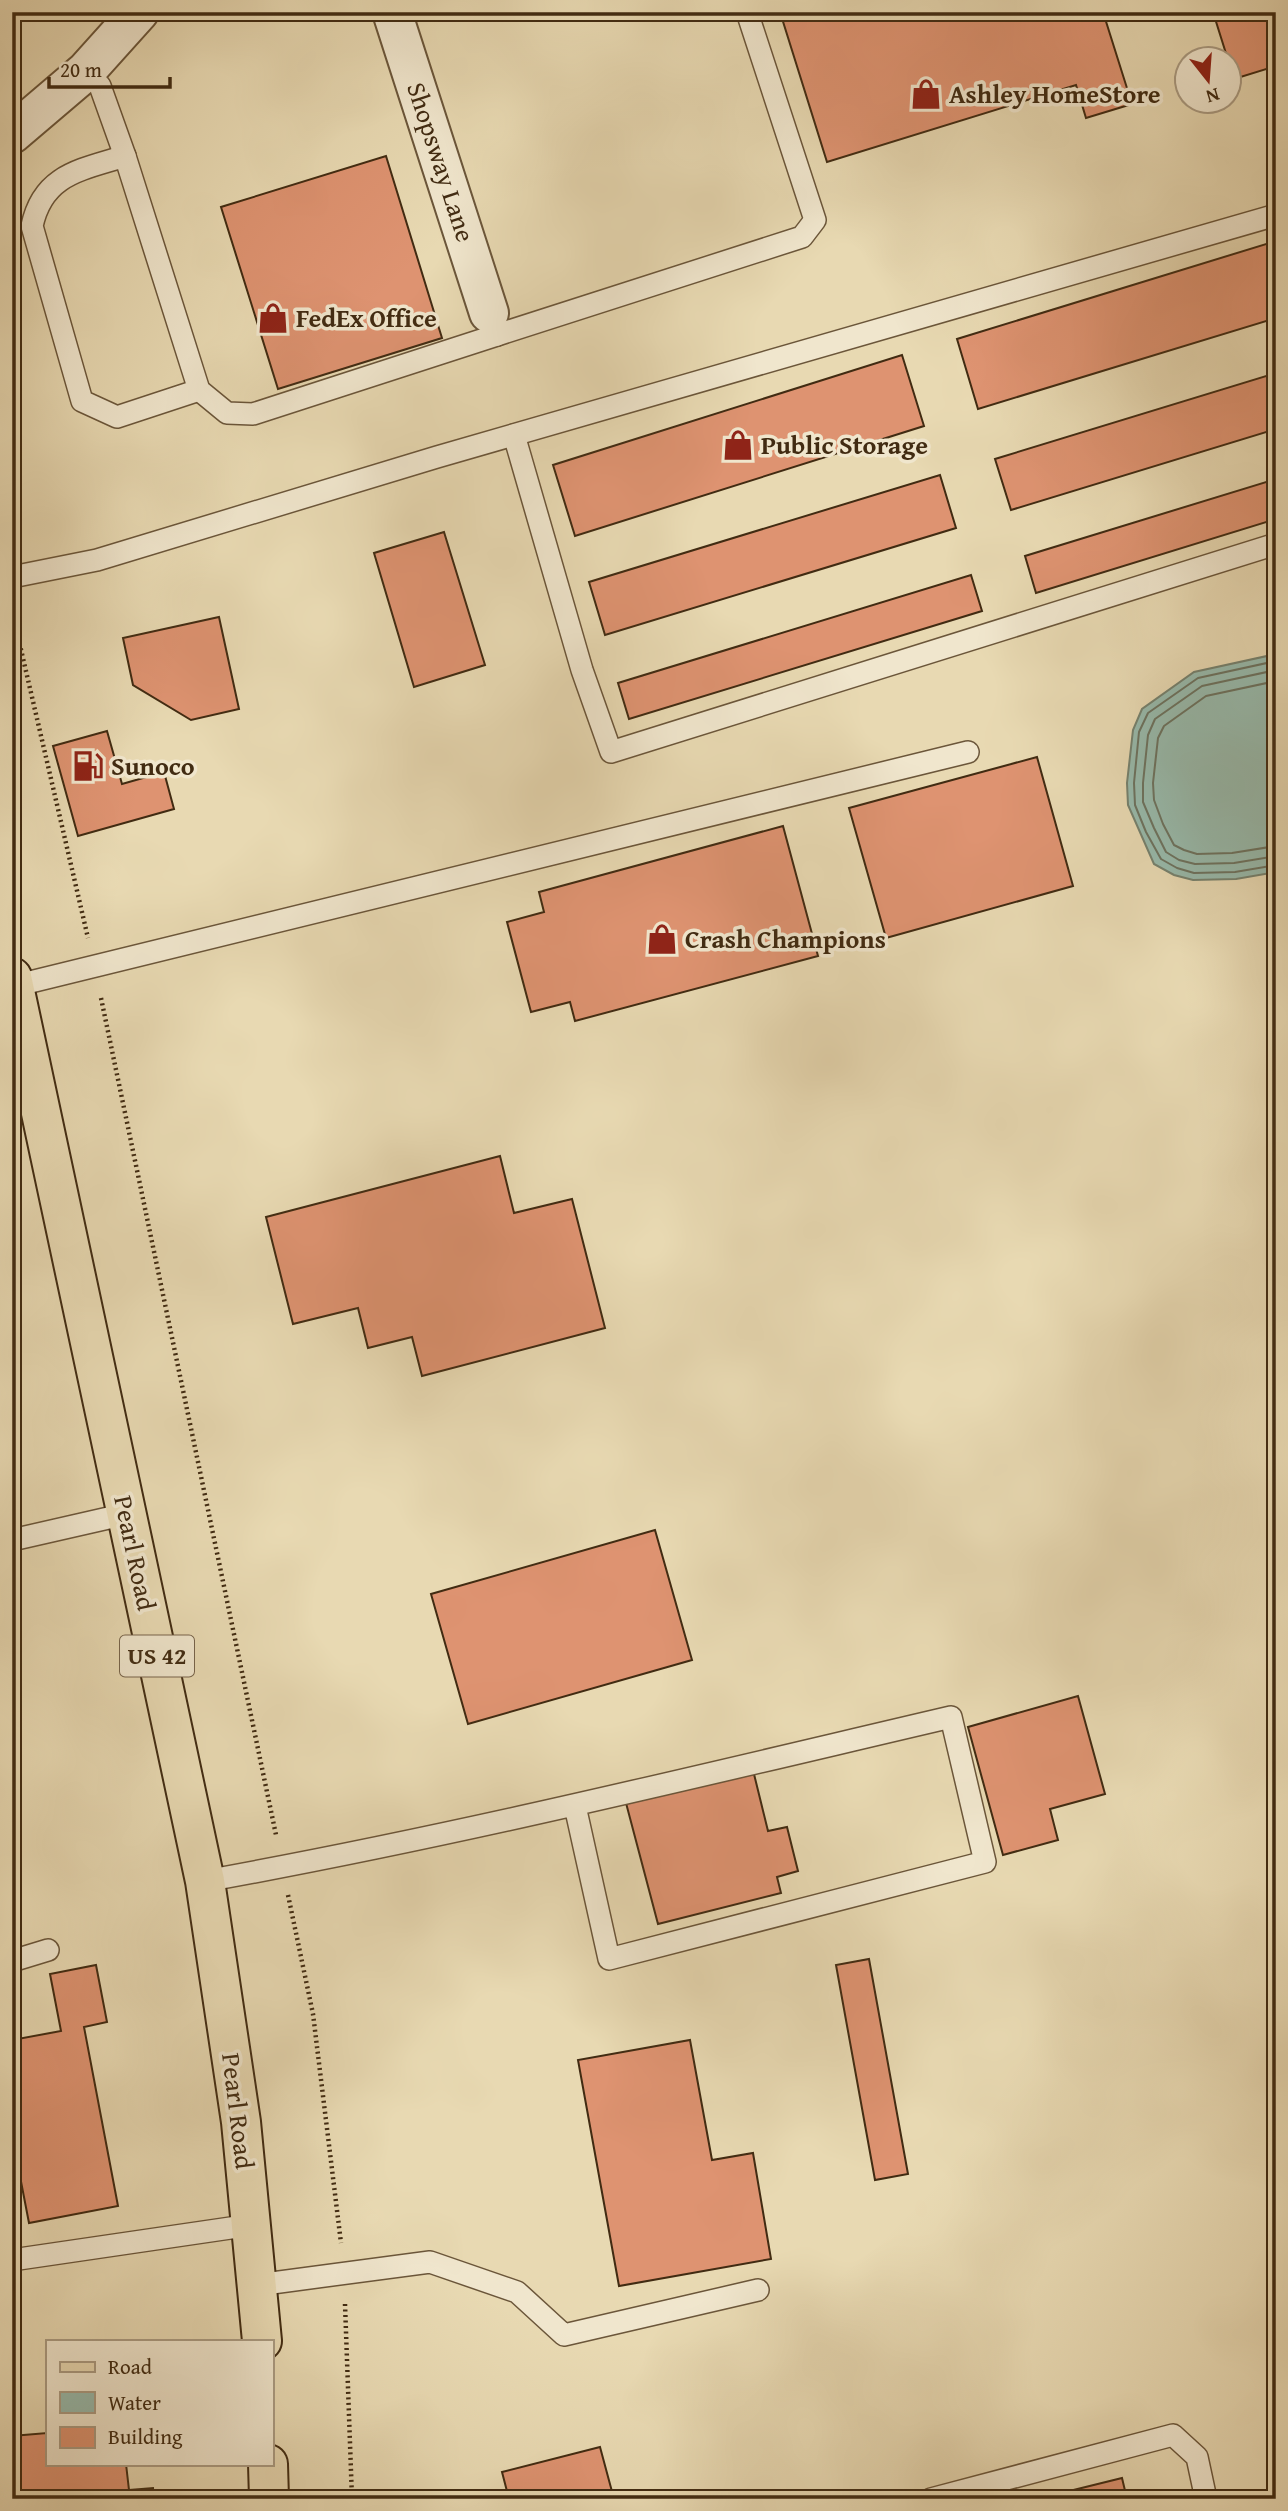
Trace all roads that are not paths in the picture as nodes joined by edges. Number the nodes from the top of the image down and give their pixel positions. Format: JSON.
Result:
{"nodes":[{"id":1,"x":139,"y":12,"type":"edge"},
{"id":2,"x":392,"y":12,"type":"edge"},
{"id":3,"x":747,"y":12,"type":"edge"},
{"id":4,"x":86,"y":71,"type":"junction"},
{"id":5,"x":16,"y":127,"type":"edge"},
{"id":6,"x":125,"y":156,"type":"junction"},
{"id":7,"x":1276,"y":215,"type":"edge"},
{"id":8,"x":493,"y":324,"type":"junction"},
{"id":9,"x":199,"y":390,"type":"junction"},
{"id":10,"x":514,"y":435,"type":"junction"},
{"id":11,"x":1276,"y":544,"type":"edge"},
{"id":12,"x":12,"y":577,"type":"edge"},
{"id":13,"x":968,"y":752,"type":"dead end"},
{"id":14,"x":13,"y":982,"type":"edge"},
{"id":15,"x":127,"y":1514,"type":"junction"},
{"id":16,"x":12,"y":1540,"type":"edge"},
{"id":17,"x":575,"y":1806,"type":"junction"},
{"id":18,"x":205,"y":1881,"type":"junction"},
{"id":19,"x":48,"y":1950,"type":"dead end"},
{"id":20,"x":12,"y":1961,"type":"edge"},
{"id":21,"x":251,"y":2225,"type":"junction"},
{"id":22,"x":12,"y":2260,"type":"edge"},
{"id":23,"x":257,"y":2284,"type":"junction"},
{"id":24,"x":758,"y":2290,"type":"dead end"},
{"id":25,"x":262,"y":2340,"type":"edge"},
{"id":26,"x":268,"y":2466,"type":"edge"},
{"id":27,"x":269,"y":2499,"type":"edge"},
{"id":28,"x":931,"y":2499,"type":"edge"},
{"id":29,"x":1206,"y":2499,"type":"edge"}],
"edges":[{"from":1,"to":4,"type":"street"},
{"from":2,"to":8,"type":"street","name":"Shopsway Lane"},
{"from":3,"to":8,"type":"lane"},
{"from":4,"to":5,"type":"street"},
{"from":4,"to":6,"type":"lane"},
{"from":6,"to":9,"type":"lane"},
{"from":6,"to":9,"type":"lane"},
{"from":7,"to":10,"type":"lane"},
{"from":8,"to":9,"type":"lane"},
{"from":10,"to":11,"type":"lane"},
{"from":10,"to":12,"type":"lane"},
{"from":13,"to":14,"type":"lane"},
{"from":14,"to":15,"type":"main road","name":"Pearl Road","number":"US 42"},
{"from":15,"to":16,"type":"lane"},
{"from":15,"to":18,"type":"main road","name":"Pearl Road","number":"US 42"},
{"from":17,"to":17,"type":"lane"},
{"from":17,"to":18,"type":"lane"},
{"from":18,"to":21,"type":"main road","name":"Pearl Road","number":"US 42"},
{"from":19,"to":20,"type":"lane"},
{"from":21,"to":22,"type":"lane"},
{"from":21,"to":23,"type":"main road","name":"Pearl Road","number":"US 42"},
{"from":23,"to":24,"type":"lane"},
{"from":23,"to":25,"type":"main road","name":"Pearl Road","number":"US 42"},
{"from":26,"to":27,"type":"main road"},
{"from":28,"to":29,"type":"lane"}]}
